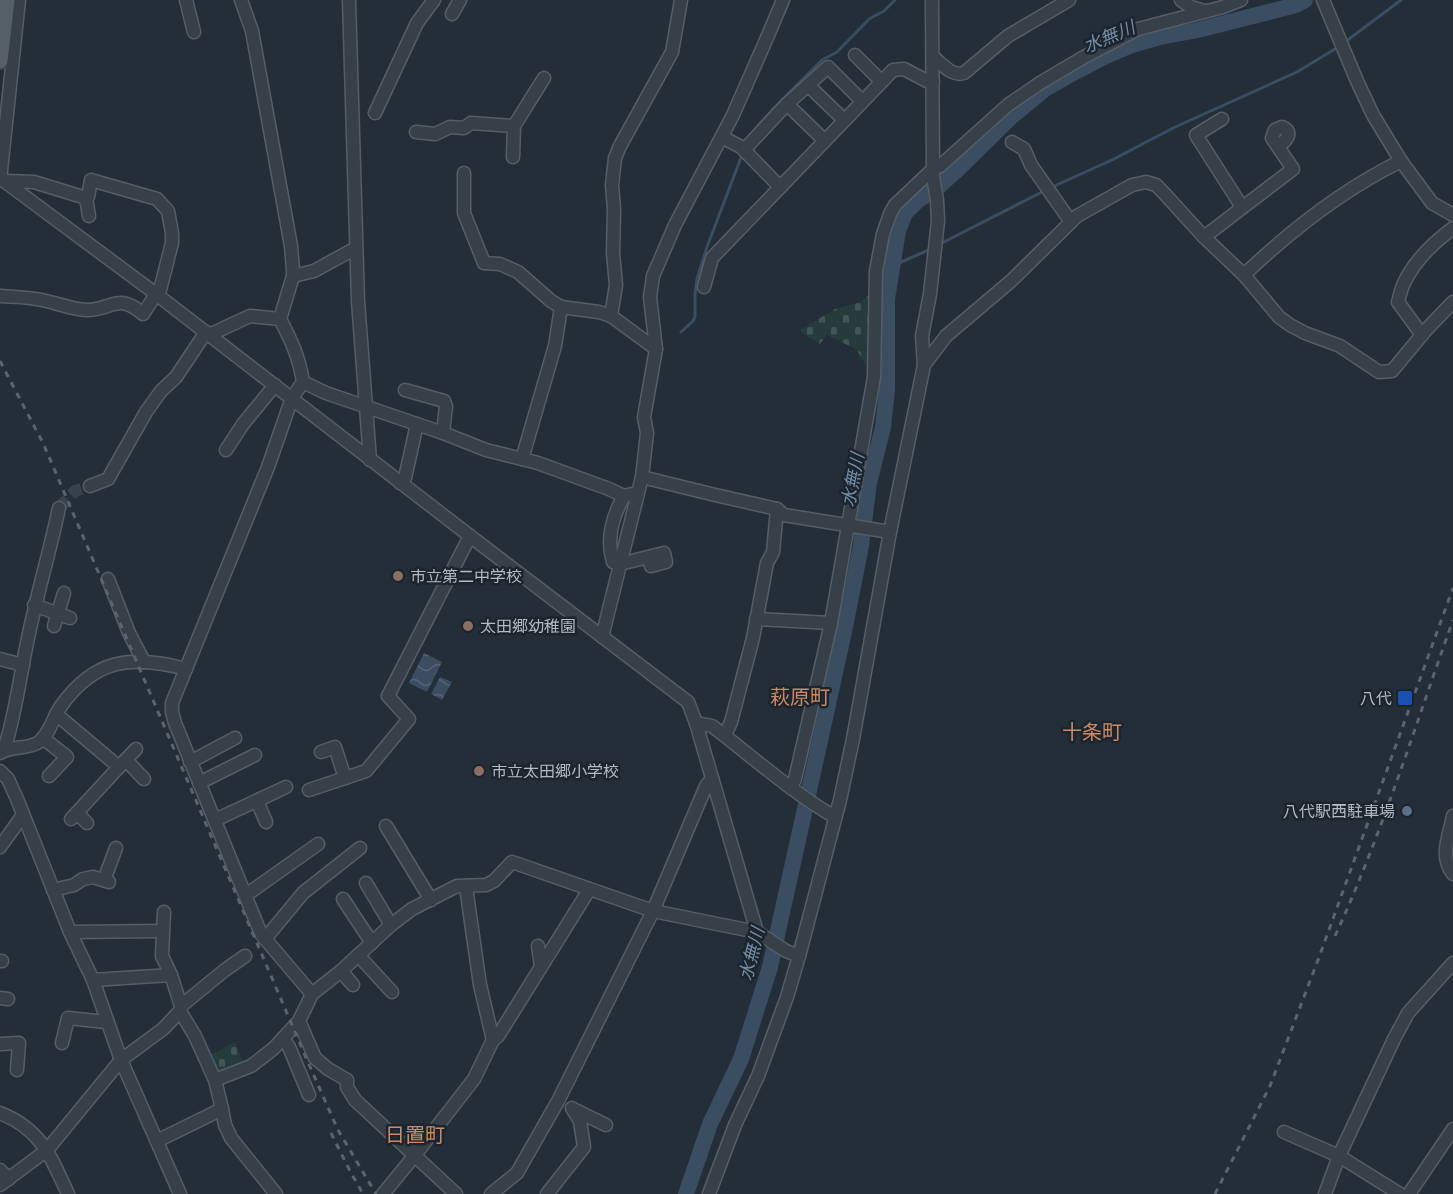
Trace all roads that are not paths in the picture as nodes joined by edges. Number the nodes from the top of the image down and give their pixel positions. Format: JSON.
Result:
{"nodes":[{"id":1,"x":7,"y":0,"type":"edge"},
{"id":2,"x":19,"y":0,"type":"edge"},
{"id":3,"x":186,"y":0,"type":"edge"},
{"id":4,"x":240,"y":0,"type":"edge"},
{"id":5,"x":349,"y":0,"type":"edge"},
{"id":6,"x":434,"y":0,"type":"edge"},
{"id":7,"x":459,"y":0,"type":"edge"},
{"id":8,"x":681,"y":0,"type":"edge"},
{"id":9,"x":783,"y":0,"type":"edge"},
{"id":10,"x":932,"y":0,"type":"edge"},
{"id":11,"x":1069,"y":0,"type":"edge"},
{"id":12,"x":1181,"y":0,"type":"edge"},
{"id":13,"x":1241,"y":0,"type":"edge"},
{"id":14,"x":1324,"y":2,"type":"edge"},
{"id":15,"x":1202,"y":7,"type":"edge"},
{"id":16,"x":452,"y":14,"type":"dead end"},
{"id":17,"x":194,"y":32,"type":"dead end"},
{"id":18,"x":855,"y":55,"type":"dead end"},
{"id":19,"x":933,"y":57,"type":"junction"},
{"id":20,"x":0,"y":61,"type":"edge"},
{"id":21,"x":544,"y":78,"type":"dead end"},
{"id":22,"x":881,"y":81,"type":"junction"},
{"id":23,"x":933,"y":82,"type":"junction"},
{"id":24,"x":807,"y":85,"type":"junction"},
{"id":25,"x":862,"y":101,"type":"junction"},
{"id":26,"x":787,"y":104,"type":"junction"},
{"id":27,"x":375,"y":113,"type":"dead end"},
{"id":28,"x":1222,"y":119,"type":"dead end"},
{"id":29,"x":844,"y":120,"type":"junction"},
{"id":30,"x":514,"y":126,"type":"junction"},
{"id":31,"x":416,"y":132,"type":"dead end"},
{"id":32,"x":722,"y":137,"type":"junction"},
{"id":33,"x":824,"y":140,"type":"junction"},
{"id":34,"x":1012,"y":142,"type":"dead end"},
{"id":35,"x":1278,"y":146,"type":"dead end"},
{"id":36,"x":744,"y":150,"type":"junction"},
{"id":37,"x":513,"y":157,"type":"dead end"},
{"id":38,"x":1401,"y":161,"type":"junction"},
{"id":39,"x":464,"y":173,"type":"dead end"},
{"id":40,"x":933,"y":173,"type":"junction"},
{"id":41,"x":0,"y":178,"type":"edge"},
{"id":42,"x":780,"y":187,"type":"junction"},
{"id":43,"x":86,"y":198,"type":"junction"},
{"id":44,"x":1242,"y":207,"type":"junction"},
{"id":45,"x":1453,"y":215,"type":"edge"},
{"id":46,"x":89,"y":216,"type":"dead end"},
{"id":47,"x":1071,"y":222,"type":"junction"},
{"id":48,"x":1453,"y":228,"type":"edge"},
{"id":49,"x":1204,"y":237,"type":"junction"},
{"id":50,"x":356,"y":248,"type":"junction"},
{"id":51,"x":1244,"y":275,"type":"junction"},
{"id":52,"x":293,"y":276,"type":"junction"},
{"id":53,"x":704,"y":287,"type":"dead end"},
{"id":54,"x":156,"y":294,"type":"junction"},
{"id":55,"x":0,"y":296,"type":"edge"},
{"id":56,"x":1453,"y":302,"type":"edge"},
{"id":57,"x":561,"y":307,"type":"junction"},
{"id":58,"x":611,"y":316,"type":"junction"},
{"id":59,"x":280,"y":320,"type":"junction"},
{"id":60,"x":208,"y":334,"type":"junction"},
{"id":61,"x":1422,"y":335,"type":"junction"},
{"id":62,"x":656,"y":349,"type":"junction"},
{"id":63,"x":924,"y":365,"type":"junction"},
{"id":64,"x":303,"y":382,"type":"junction"},
{"id":65,"x":275,"y":385,"type":"junction"},
{"id":66,"x":405,"y":390,"type":"dead end"},
{"id":67,"x":292,"y":398,"type":"junction"},
{"id":68,"x":366,"y":407,"type":"junction"},
{"id":69,"x":417,"y":424,"type":"junction"},
{"id":70,"x":443,"y":433,"type":"junction"},
{"id":71,"x":226,"y":450,"type":"dead end"},
{"id":72,"x":522,"y":459,"type":"junction"},
{"id":73,"x":370,"y":460,"type":"junction"},
{"id":74,"x":642,"y":477,"type":"junction"},
{"id":75,"x":400,"y":483,"type":"junction"},
{"id":76,"x":90,"y":486,"type":"tunnel mouth"},
{"id":77,"x":638,"y":492,"type":"junction"},
{"id":78,"x":624,"y":496,"type":"junction"},
{"id":79,"x":60,"y":508,"type":"tunnel mouth"},
{"id":80,"x":777,"y":509,"type":"junction"},
{"id":81,"x":847,"y":525,"type":"junction"},
{"id":82,"x":890,"y":532,"type":"junction"},
{"id":83,"x":470,"y":536,"type":"junction"},
{"id":84,"x":649,"y":557,"type":"dead end"},
{"id":85,"x":621,"y":564,"type":"junction"},
{"id":86,"x":108,"y":579,"type":"dead end"},
{"id":87,"x":64,"y":593,"type":"dead end"},
{"id":88,"x":34,"y":605,"type":"junction"},
{"id":89,"x":58,"y":614,"type":"junction"},
{"id":90,"x":70,"y":618,"type":"dead end"},
{"id":91,"x":756,"y":619,"type":"junction"},
{"id":92,"x":831,"y":623,"type":"junction"},
{"id":93,"x":54,"y":626,"type":"dead end"},
{"id":94,"x":602,"y":637,"type":"junction"},
{"id":95,"x":0,"y":659,"type":"edge"},
{"id":96,"x":144,"y":662,"type":"junction"},
{"id":97,"x":23,"y":664,"type":"junction"},
{"id":98,"x":186,"y":669,"type":"junction"},
{"id":99,"x":56,"y":714,"type":"junction"},
{"id":100,"x":696,"y":723,"type":"junction"},
{"id":101,"x":724,"y":735,"type":"junction"},
{"id":102,"x":44,"y":738,"type":"junction"},
{"id":103,"x":235,"y":738,"type":"dead end"},
{"id":104,"x":136,"y":749,"type":"dead end"},
{"id":105,"x":2,"y":751,"type":"edge"},
{"id":106,"x":321,"y":752,"type":"dead end"},
{"id":107,"x":255,"y":755,"type":"dead end"},
{"id":108,"x":190,"y":762,"type":"junction"},
{"id":109,"x":122,"y":763,"type":"junction"},
{"id":110,"x":0,"y":771,"type":"edge"},
{"id":111,"x":49,"y":776,"type":"dead end"},
{"id":112,"x":345,"y":778,"type":"junction"},
{"id":113,"x":712,"y":778,"type":"junction"},
{"id":114,"x":144,"y":779,"type":"dead end"},
{"id":115,"x":199,"y":783,"type":"junction"},
{"id":116,"x":309,"y":790,"type":"dead end"},
{"id":117,"x":794,"y":790,"type":"junction"},
{"id":118,"x":283,"y":792,"type":"dead end"},
{"id":119,"x":257,"y":801,"type":"junction"},
{"id":120,"x":23,"y":815,"type":"junction"},
{"id":121,"x":1453,"y":816,"type":"edge"},
{"id":122,"x":836,"y":817,"type":"junction"},
{"id":123,"x":215,"y":820,"type":"junction"},
{"id":124,"x":266,"y":822,"type":"dead end"},
{"id":125,"x":87,"y":823,"type":"dead end"},
{"id":126,"x":386,"y":826,"type":"dead end"},
{"id":127,"x":312,"y":844,"type":"dead end"},
{"id":128,"x":0,"y":848,"type":"edge"},
{"id":129,"x":116,"y":848,"type":"dead end"},
{"id":130,"x":360,"y":848,"type":"dead end"},
{"id":131,"x":1453,"y":874,"type":"edge"},
{"id":132,"x":366,"y":883,"type":"dead end"},
{"id":133,"x":466,"y":887,"type":"junction"},
{"id":134,"x":53,"y":890,"type":"junction"},
{"id":135,"x":590,"y":890,"type":"junction"},
{"id":136,"x":246,"y":896,"type":"junction"},
{"id":137,"x":343,"y":899,"type":"dead end"},
{"id":138,"x":431,"y":900,"type":"junction"},
{"id":139,"x":653,"y":911,"type":"junction"},
{"id":140,"x":164,"y":912,"type":"dead end"},
{"id":141,"x":392,"y":925,"type":"junction"},
{"id":142,"x":163,"y":931,"type":"junction"},
{"id":143,"x":70,"y":932,"type":"junction"},
{"id":144,"x":762,"y":935,"type":"junction"},
{"id":145,"x":265,"y":939,"type":"junction"},
{"id":146,"x":372,"y":943,"type":"junction"},
{"id":147,"x":537,"y":946,"type":"dead end"},
{"id":148,"x":358,"y":955,"type":"junction"},
{"id":149,"x":245,"y":956,"type":"dead end"},
{"id":150,"x":799,"y":956,"type":"junction"},
{"id":151,"x":1453,"y":963,"type":"edge"},
{"id":152,"x":541,"y":966,"type":"junction"},
{"id":153,"x":341,"y":971,"type":"junction"},
{"id":154,"x":171,"y":975,"type":"junction"},
{"id":155,"x":93,"y":980,"type":"junction"},
{"id":156,"x":353,"y":986,"type":"dead end"},
{"id":157,"x":392,"y":992,"type":"dead end"},
{"id":158,"x":312,"y":994,"type":"junction"},
{"id":159,"x":180,"y":1009,"type":"junction"},
{"id":160,"x":299,"y":1021,"type":"junction"},
{"id":161,"x":106,"y":1022,"type":"junction"},
{"id":162,"x":283,"y":1038,"type":"junction"},
{"id":163,"x":493,"y":1040,"type":"junction"},
{"id":164,"x":62,"y":1043,"type":"dead end"},
{"id":165,"x":0,"y":1044,"type":"edge"},
{"id":166,"x":121,"y":1060,"type":"junction"},
{"id":167,"x":17,"y":1070,"type":"dead end"},
{"id":168,"x":215,"y":1080,"type":"junction"},
{"id":169,"x":309,"y":1095,"type":"dead end"},
{"id":170,"x":558,"y":1101,"type":"junction"},
{"id":171,"x":572,"y":1108,"type":"junction"},
{"id":172,"x":222,"y":1109,"type":"junction"},
{"id":173,"x":0,"y":1113,"type":"edge"},
{"id":174,"x":606,"y":1125,"type":"dead end"},
{"id":175,"x":1453,"y":1129,"type":"edge"},
{"id":176,"x":1284,"y":1132,"type":"dead end"},
{"id":177,"x":157,"y":1141,"type":"junction"},
{"id":178,"x":47,"y":1150,"type":"junction"},
{"id":179,"x":415,"y":1155,"type":"junction"},
{"id":180,"x":1339,"y":1156,"type":"junction"},
{"id":181,"x":3,"y":1178,"type":"edge"},
{"id":182,"x":69,"y":1194,"type":"edge"},
{"id":183,"x":180,"y":1194,"type":"edge"},
{"id":184,"x":276,"y":1194,"type":"edge"},
{"id":185,"x":382,"y":1194,"type":"edge"},
{"id":186,"x":456,"y":1194,"type":"edge"},
{"id":187,"x":491,"y":1194,"type":"edge"},
{"id":188,"x":547,"y":1194,"type":"edge"},
{"id":189,"x":709,"y":1194,"type":"edge"},
{"id":190,"x":1324,"y":1194,"type":"edge"},
{"id":191,"x":1400,"y":1194,"type":"edge"},
{"id":192,"x":1409,"y":1194,"type":"edge"}],
"edges":[{"from":1,"to":20,"type":"main road"},
{"from":2,"to":41,"type":"street"},
{"from":3,"to":17,"type":"street"},
{"from":4,"to":52,"type":"street"},
{"from":5,"to":50,"type":"street"},
{"from":6,"to":27,"type":"street"},
{"from":7,"to":16,"type":"street"},
{"from":8,"to":58,"type":"street"},
{"from":9,"to":32,"type":"street"},
{"from":10,"to":19,"type":"street"},
{"from":11,"to":19,"type":"street"},
{"from":12,"to":15,"type":"street"},
{"from":13,"to":15,"type":"street"},
{"from":14,"to":38,"type":"street"},
{"from":15,"to":40,"type":"street"},
{"from":18,"to":22,"type":"street"},
{"from":19,"to":23,"type":"street"},
{"from":21,"to":30,"type":"street"},
{"from":22,"to":23,"type":"street"},
{"from":22,"to":25,"type":"street"},
{"from":23,"to":40,"type":"street"},
{"from":24,"to":25,"type":"street"},
{"from":24,"to":26,"type":"street"},
{"from":24,"to":29,"type":"street"},
{"from":25,"to":29,"type":"street"},
{"from":26,"to":33,"type":"street"},
{"from":26,"to":36,"type":"street"},
{"from":28,"to":44,"type":"street"},
{"from":29,"to":33,"type":"street"},
{"from":30,"to":31,"type":"street"},
{"from":30,"to":37,"type":"street"},
{"from":32,"to":36,"type":"street"},
{"from":32,"to":62,"type":"street"},
{"from":33,"to":42,"type":"street"},
{"from":34,"to":47,"type":"street"},
{"from":35,"to":44,"type":"street"},
{"from":36,"to":42,"type":"street"},
{"from":38,"to":45,"type":"street"},
{"from":38,"to":51,"type":"street"},
{"from":39,"to":57,"type":"street"},
{"from":40,"to":63,"type":"street"},
{"from":40,"to":81,"type":"street"},
{"from":41,"to":43,"type":"street"},
{"from":41,"to":54,"type":"street"},
{"from":42,"to":53,"type":"street"},
{"from":43,"to":46,"type":"street"},
{"from":43,"to":54,"type":"street"},
{"from":44,"to":49,"type":"street"},
{"from":47,"to":49,"type":"street"},
{"from":47,"to":63,"type":"street"},
{"from":48,"to":61,"type":"street"},
{"from":49,"to":51,"type":"street"},
{"from":50,"to":52,"type":"street"},
{"from":50,"to":68,"type":"street"},
{"from":51,"to":61,"type":"street"},
{"from":52,"to":59,"type":"street"},
{"from":54,"to":55,"type":"street"},
{"from":54,"to":60,"type":"street"},
{"from":56,"to":61,"type":"street"},
{"from":57,"to":58,"type":"street"},
{"from":57,"to":72,"type":"street"},
{"from":58,"to":62,"type":"street"},
{"from":59,"to":60,"type":"street"},
{"from":59,"to":64,"type":"street"},
{"from":60,"to":65,"type":"street"},
{"from":60,"to":76,"type":"street"},
{"from":62,"to":74,"type":"street"},
{"from":63,"to":82,"type":"street"},
{"from":64,"to":67,"type":"street"},
{"from":64,"to":68,"type":"street"},
{"from":65,"to":67,"type":"street"},
{"from":65,"to":71,"type":"street"},
{"from":66,"to":70,"type":"street"},
{"from":67,"to":73,"type":"street"},
{"from":67,"to":98,"type":"street"},
{"from":68,"to":69,"type":"street"},
{"from":68,"to":73,"type":"street"},
{"from":69,"to":70,"type":"street"},
{"from":69,"to":75,"type":"street"},
{"from":70,"to":72,"type":"street"},
{"from":72,"to":78,"type":"street"},
{"from":73,"to":75,"type":"street"},
{"from":74,"to":77,"type":"street"},
{"from":74,"to":80,"type":"street"},
{"from":75,"to":83,"type":"street"},
{"from":77,"to":78,"type":"street"},
{"from":77,"to":85,"type":"street"},
{"from":78,"to":85,"type":"street"},
{"from":79,"to":88,"type":"street"},
{"from":80,"to":81,"type":"street"},
{"from":80,"to":91,"type":"street"},
{"from":81,"to":82,"type":"street"},
{"from":81,"to":92,"type":"street"},
{"from":82,"to":122,"type":"street"},
{"from":83,"to":94,"type":"street"},
{"from":83,"to":112,"type":"street"},
{"from":84,"to":85,"type":"street"},
{"from":85,"to":94,"type":"street"},
{"from":86,"to":96,"type":"street"},
{"from":87,"to":89,"type":"street"},
{"from":88,"to":89,"type":"street"},
{"from":88,"to":97,"type":"street"},
{"from":89,"to":90,"type":"street"},
{"from":89,"to":93,"type":"street"},
{"from":91,"to":92,"type":"street"},
{"from":91,"to":101,"type":"street"},
{"from":92,"to":117,"type":"street"},
{"from":94,"to":100,"type":"street"},
{"from":95,"to":97,"type":"street"},
{"from":96,"to":98,"type":"street"},
{"from":96,"to":99,"type":"street"},
{"from":97,"to":105,"type":"street"},
{"from":98,"to":108,"type":"street"},
{"from":99,"to":102,"type":"street"},
{"from":99,"to":109,"type":"street"},
{"from":100,"to":101,"type":"street"},
{"from":100,"to":113,"type":"street"},
{"from":101,"to":117,"type":"street"},
{"from":102,"to":105,"type":"street"},
{"from":102,"to":111,"type":"street"},
{"from":103,"to":108,"type":"street"},
{"from":104,"to":109,"type":"street"},
{"from":106,"to":112,"type":"street"},
{"from":107,"to":115,"type":"street"},
{"from":108,"to":115,"type":"street"},
{"from":109,"to":114,"type":"street"},
{"from":109,"to":125,"type":"street"},
{"from":110,"to":120,"type":"street"},
{"from":112,"to":116,"type":"street"},
{"from":113,"to":139,"type":"street"},
{"from":113,"to":144,"type":"street"},
{"from":115,"to":123,"type":"street"},
{"from":117,"to":122,"type":"street"},
{"from":118,"to":119,"type":"street"},
{"from":119,"to":123,"type":"street"},
{"from":119,"to":124,"type":"street"},
{"from":120,"to":128,"type":"street"},
{"from":120,"to":134,"type":"street"},
{"from":121,"to":131,"type":"street"},
{"from":122,"to":150,"type":"street"},
{"from":123,"to":136,"type":"street"},
{"from":126,"to":138,"type":"street"},
{"from":127,"to":136,"type":"street"},
{"from":129,"to":134,"type":"street"},
{"from":130,"to":145,"type":"street"},
{"from":132,"to":141,"type":"street"},
{"from":133,"to":135,"type":"street"},
{"from":133,"to":138,"type":"street"},
{"from":133,"to":163,"type":"street"},
{"from":134,"to":143,"type":"street"},
{"from":135,"to":139,"type":"street"},
{"from":135,"to":152,"type":"street"},
{"from":136,"to":145,"type":"street"},
{"from":137,"to":146,"type":"street"},
{"from":138,"to":141,"type":"street"},
{"from":139,"to":144,"type":"street"},
{"from":139,"to":170,"type":"street"},
{"from":140,"to":142,"type":"street"},
{"from":141,"to":146,"type":"street"},
{"from":142,"to":143,"type":"street"},
{"from":142,"to":154,"type":"street"},
{"from":143,"to":155,"type":"street"},
{"from":144,"to":150,"type":"street"},
{"from":145,"to":158,"type":"street"},
{"from":146,"to":148,"type":"street"},
{"from":147,"to":152,"type":"street"},
{"from":148,"to":153,"type":"street"},
{"from":148,"to":157,"type":"street"},
{"from":149,"to":159,"type":"street"},
{"from":150,"to":189,"type":"street"},
{"from":151,"to":180,"type":"street"},
{"from":152,"to":163,"type":"street"},
{"from":153,"to":156,"type":"street"},
{"from":153,"to":158,"type":"street"},
{"from":154,"to":155,"type":"street"},
{"from":154,"to":159,"type":"street"},
{"from":155,"to":161,"type":"street"},
{"from":158,"to":160,"type":"street"},
{"from":159,"to":166,"type":"street"},
{"from":159,"to":168,"type":"street"},
{"from":160,"to":162,"type":"street"},
{"from":160,"to":179,"type":"street"},
{"from":161,"to":164,"type":"street"},
{"from":161,"to":166,"type":"street"},
{"from":162,"to":168,"type":"street"},
{"from":162,"to":169,"type":"street"},
{"from":163,"to":179,"type":"street"},
{"from":165,"to":167,"type":"street"},
{"from":166,"to":177,"type":"street"},
{"from":166,"to":178,"type":"street"},
{"from":168,"to":172,"type":"street"},
{"from":170,"to":171,"type":"street"},
{"from":170,"to":187,"type":"street"},
{"from":171,"to":174,"type":"street"},
{"from":171,"to":188,"type":"street"},
{"from":172,"to":177,"type":"street"},
{"from":172,"to":184,"type":"street"},
{"from":173,"to":178,"type":"street"},
{"from":175,"to":192,"type":"street"},
{"from":176,"to":180,"type":"street"},
{"from":177,"to":183,"type":"street"},
{"from":178,"to":181,"type":"street"},
{"from":178,"to":182,"type":"street"},
{"from":179,"to":185,"type":"street"},
{"from":179,"to":186,"type":"street"},
{"from":180,"to":190,"type":"street"},
{"from":180,"to":191,"type":"street"}]}
